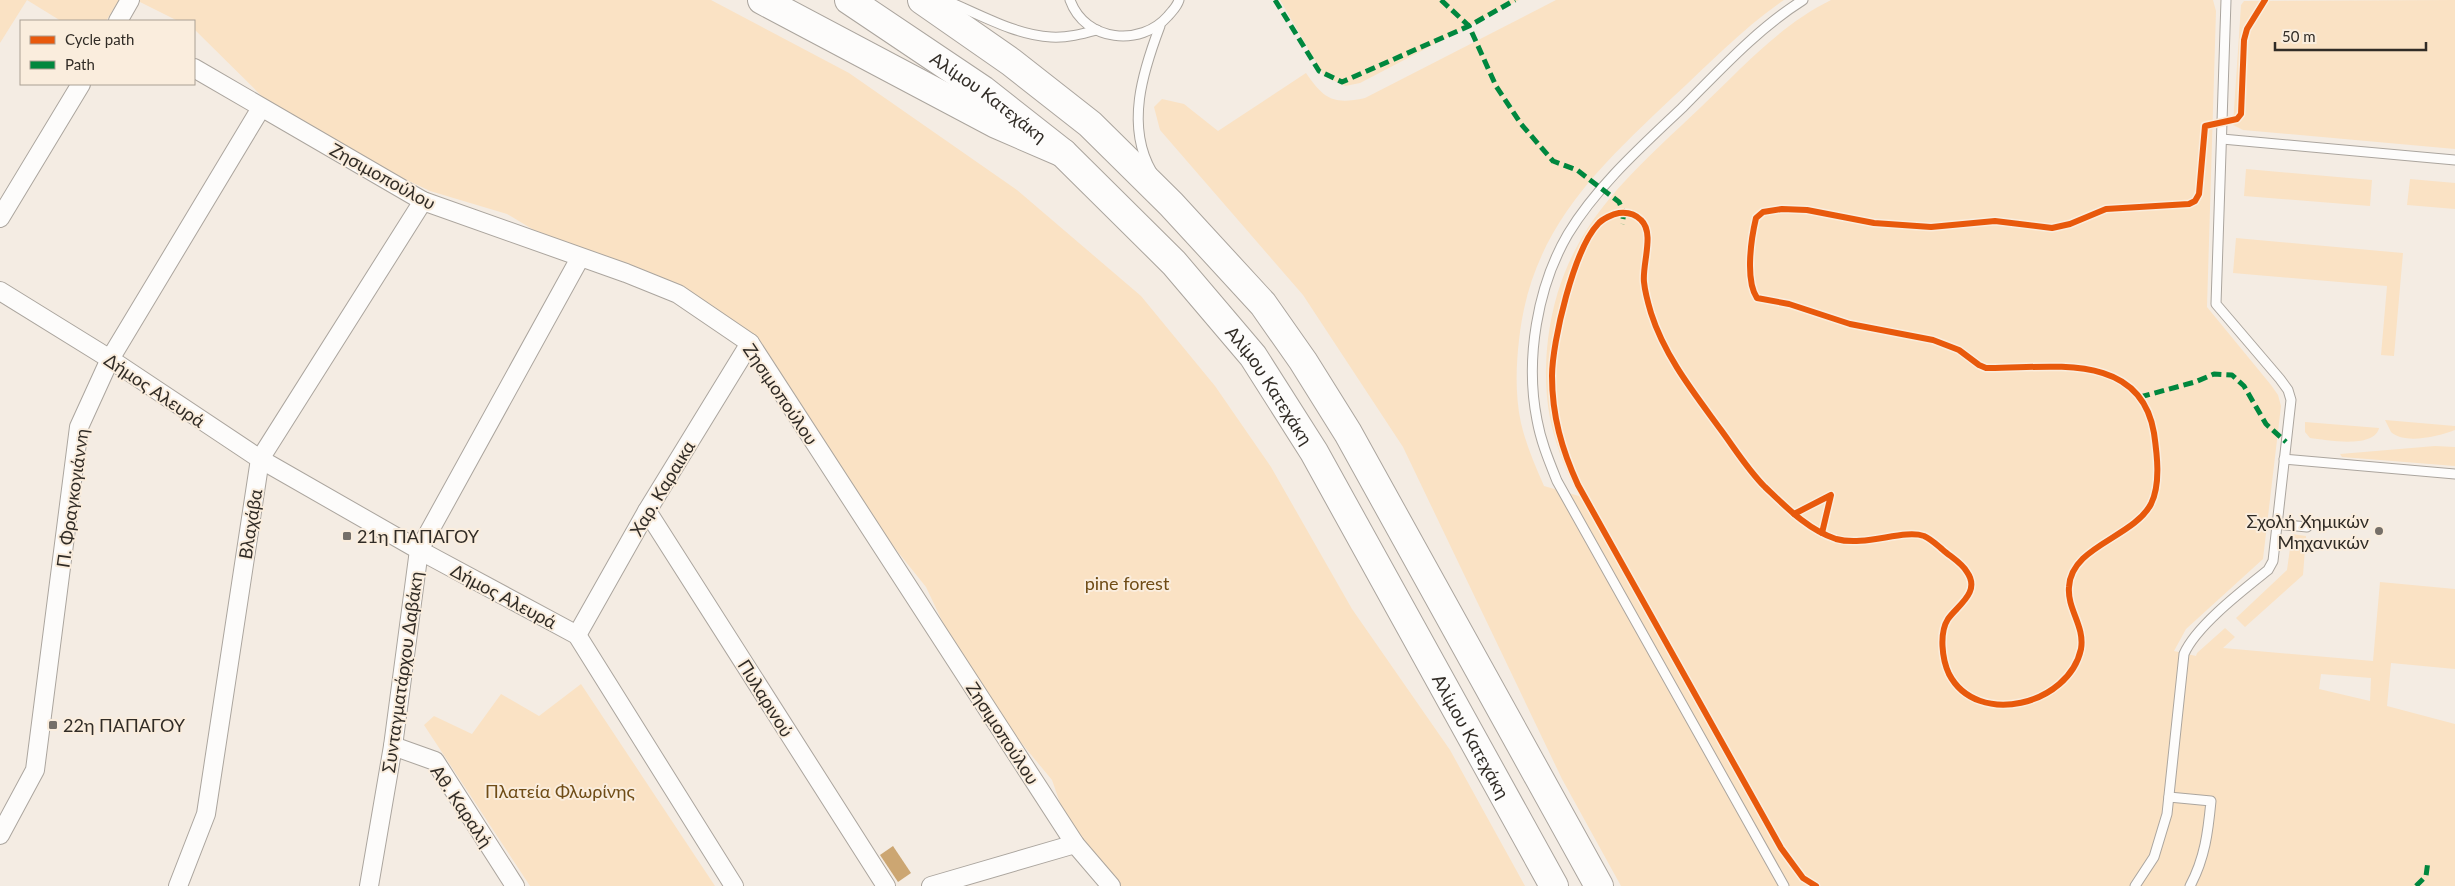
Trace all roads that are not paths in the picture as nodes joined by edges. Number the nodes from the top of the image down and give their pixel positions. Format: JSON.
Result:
{"nodes":[{"id":1,"x":130,"y":0,"type":"edge"},
{"id":2,"x":762,"y":0,"type":"edge"},
{"id":3,"x":849,"y":0,"type":"edge"},
{"id":4,"x":922,"y":0,"type":"edge"},
{"id":5,"x":945,"y":0,"type":"edge"},
{"id":6,"x":1070,"y":0,"type":"edge"},
{"id":7,"x":1179,"y":0,"type":"edge"},
{"id":8,"x":1803,"y":0,"type":"edge"},
{"id":9,"x":2226,"y":0,"type":"edge"},
{"id":10,"x":119,"y":20,"type":"edge"},
{"id":11,"x":1160,"y":26,"type":"junction"},
{"id":12,"x":1097,"y":30,"type":"junction"},
{"id":13,"x":195,"y":69,"type":"edge"},
{"id":14,"x":79,"y":85,"type":"edge"},
{"id":15,"x":261,"y":108,"type":"junction"},
{"id":16,"x":2222,"y":140,"type":"junction"},
{"id":17,"x":1063,"y":153,"type":"junction"},
{"id":18,"x":2455,"y":160,"type":"edge"},
{"id":19,"x":423,"y":201,"type":"junction"},
{"id":20,"x":1171,"y":204,"type":"junction"},
{"id":21,"x":0,"y":218,"type":"edge"},
{"id":22,"x":580,"y":258,"type":"junction"},
{"id":23,"x":0,"y":291,"type":"edge"},
{"id":24,"x":750,"y":343,"type":"junction"},
{"id":25,"x":110,"y":359,"type":"junction"},
{"id":26,"x":260,"y":459,"type":"junction"},
{"id":27,"x":2284,"y":459,"type":"junction"},
{"id":28,"x":2455,"y":474,"type":"edge"},
{"id":29,"x":647,"y":511,"type":"junction"},
{"id":30,"x":2277,"y":524,"type":"junction"},
{"id":31,"x":2307,"y":527,"type":"dead end"},
{"id":32,"x":419,"y":550,"type":"junction"},
{"id":33,"x":576,"y":635,"type":"junction"},
{"id":34,"x":393,"y":746,"type":"junction"},
{"id":35,"x":2169,"y":797,"type":"junction"},
{"id":36,"x":0,"y":835,"type":"edge"},
{"id":37,"x":1075,"y":844,"type":"junction"},
{"id":38,"x":178,"y":886,"type":"edge"},
{"id":39,"x":369,"y":886,"type":"edge"},
{"id":40,"x":516,"y":886,"type":"edge"},
{"id":41,"x":734,"y":886,"type":"edge"},
{"id":42,"x":886,"y":886,"type":"edge"},
{"id":43,"x":931,"y":886,"type":"edge"},
{"id":44,"x":1111,"y":886,"type":"edge"},
{"id":45,"x":1554,"y":886,"type":"edge"},
{"id":46,"x":1599,"y":886,"type":"edge"},
{"id":47,"x":1784,"y":886,"type":"edge"},
{"id":48,"x":2135,"y":886,"type":"edge"},
{"id":49,"x":2190,"y":886,"type":"edge"}],
"edges":[{"from":1,"to":10,"type":"street"},
{"from":2,"to":17,"type":"main road"},
{"from":3,"to":17,"type":"main road","name":"Αλίμου Κατεχάκη"},
{"from":4,"to":20,"type":"main road"},
{"from":5,"to":12,"type":"lane"},
{"from":6,"to":12,"type":"lane"},
{"from":7,"to":11,"type":"lane"},
{"from":8,"to":47,"type":"lane"},
{"from":9,"to":16,"type":"lane"},
{"from":11,"to":12,"type":"lane"},
{"from":11,"to":20,"type":"lane"},
{"from":13,"to":15,"type":"street","name":"Ζησιμοπούλου"},
{"from":14,"to":21,"type":"street"},
{"from":15,"to":19,"type":"street","name":"Ζησιμοπούλου"},
{"from":15,"to":25,"type":"street","name":"Π. Φραγκογιάννη"},
{"from":16,"to":18,"type":"lane"},
{"from":16,"to":27,"type":"lane"},
{"from":17,"to":45,"type":"main road","name":"Αλίμου Κατεχάκη"},
{"from":19,"to":22,"type":"street","name":"Ζησιμοπούλου"},
{"from":19,"to":26,"type":"street","name":"Βλαχάβα"},
{"from":20,"to":46,"type":"main road"},
{"from":22,"to":24,"type":"street","name":"Ζησιμοπούλου"},
{"from":22,"to":32,"type":"street","name":"Συνταγματάρχου Δαβάκη"},
{"from":23,"to":25,"type":"street","name":"Δήμος Αλευρά"},
{"from":24,"to":29,"type":"street","name":"Χαρ. Καραικα"},
{"from":24,"to":37,"type":"street","name":"Ζησιμοπούλου"},
{"from":25,"to":26,"type":"street","name":"Δήμος Αλευρά"},
{"from":25,"to":36,"type":"street","name":"Π. Φραγκογιάννη"},
{"from":26,"to":32,"type":"street","name":"Δήμος Αλευρά"},
{"from":26,"to":38,"type":"street","name":"Βλαχάβα"},
{"from":27,"to":28,"type":"lane"},
{"from":27,"to":30,"type":"lane"},
{"from":29,"to":33,"type":"street","name":"Χαρ. Καραικα"},
{"from":29,"to":42,"type":"street","name":"Πυλαρινού"},
{"from":30,"to":31,"type":"lane"},
{"from":30,"to":35,"type":"lane"},
{"from":32,"to":33,"type":"street","name":"Δήμος Αλευρά"},
{"from":32,"to":34,"type":"street","name":"Συνταγματάρχου Δαβάκη"},
{"from":33,"to":41,"type":"street","name":"Δήμος Αλευρά"},
{"from":34,"to":39,"type":"street","name":"Συνταγματάρχου Δαβάκη"},
{"from":34,"to":40,"type":"street","name":"Αθ. Καραλή"},
{"from":35,"to":48,"type":"lane"},
{"from":35,"to":49,"type":"lane"},
{"from":37,"to":43,"type":"street"},
{"from":37,"to":44,"type":"street","name":"Ζησιμοπούλου"}]}
